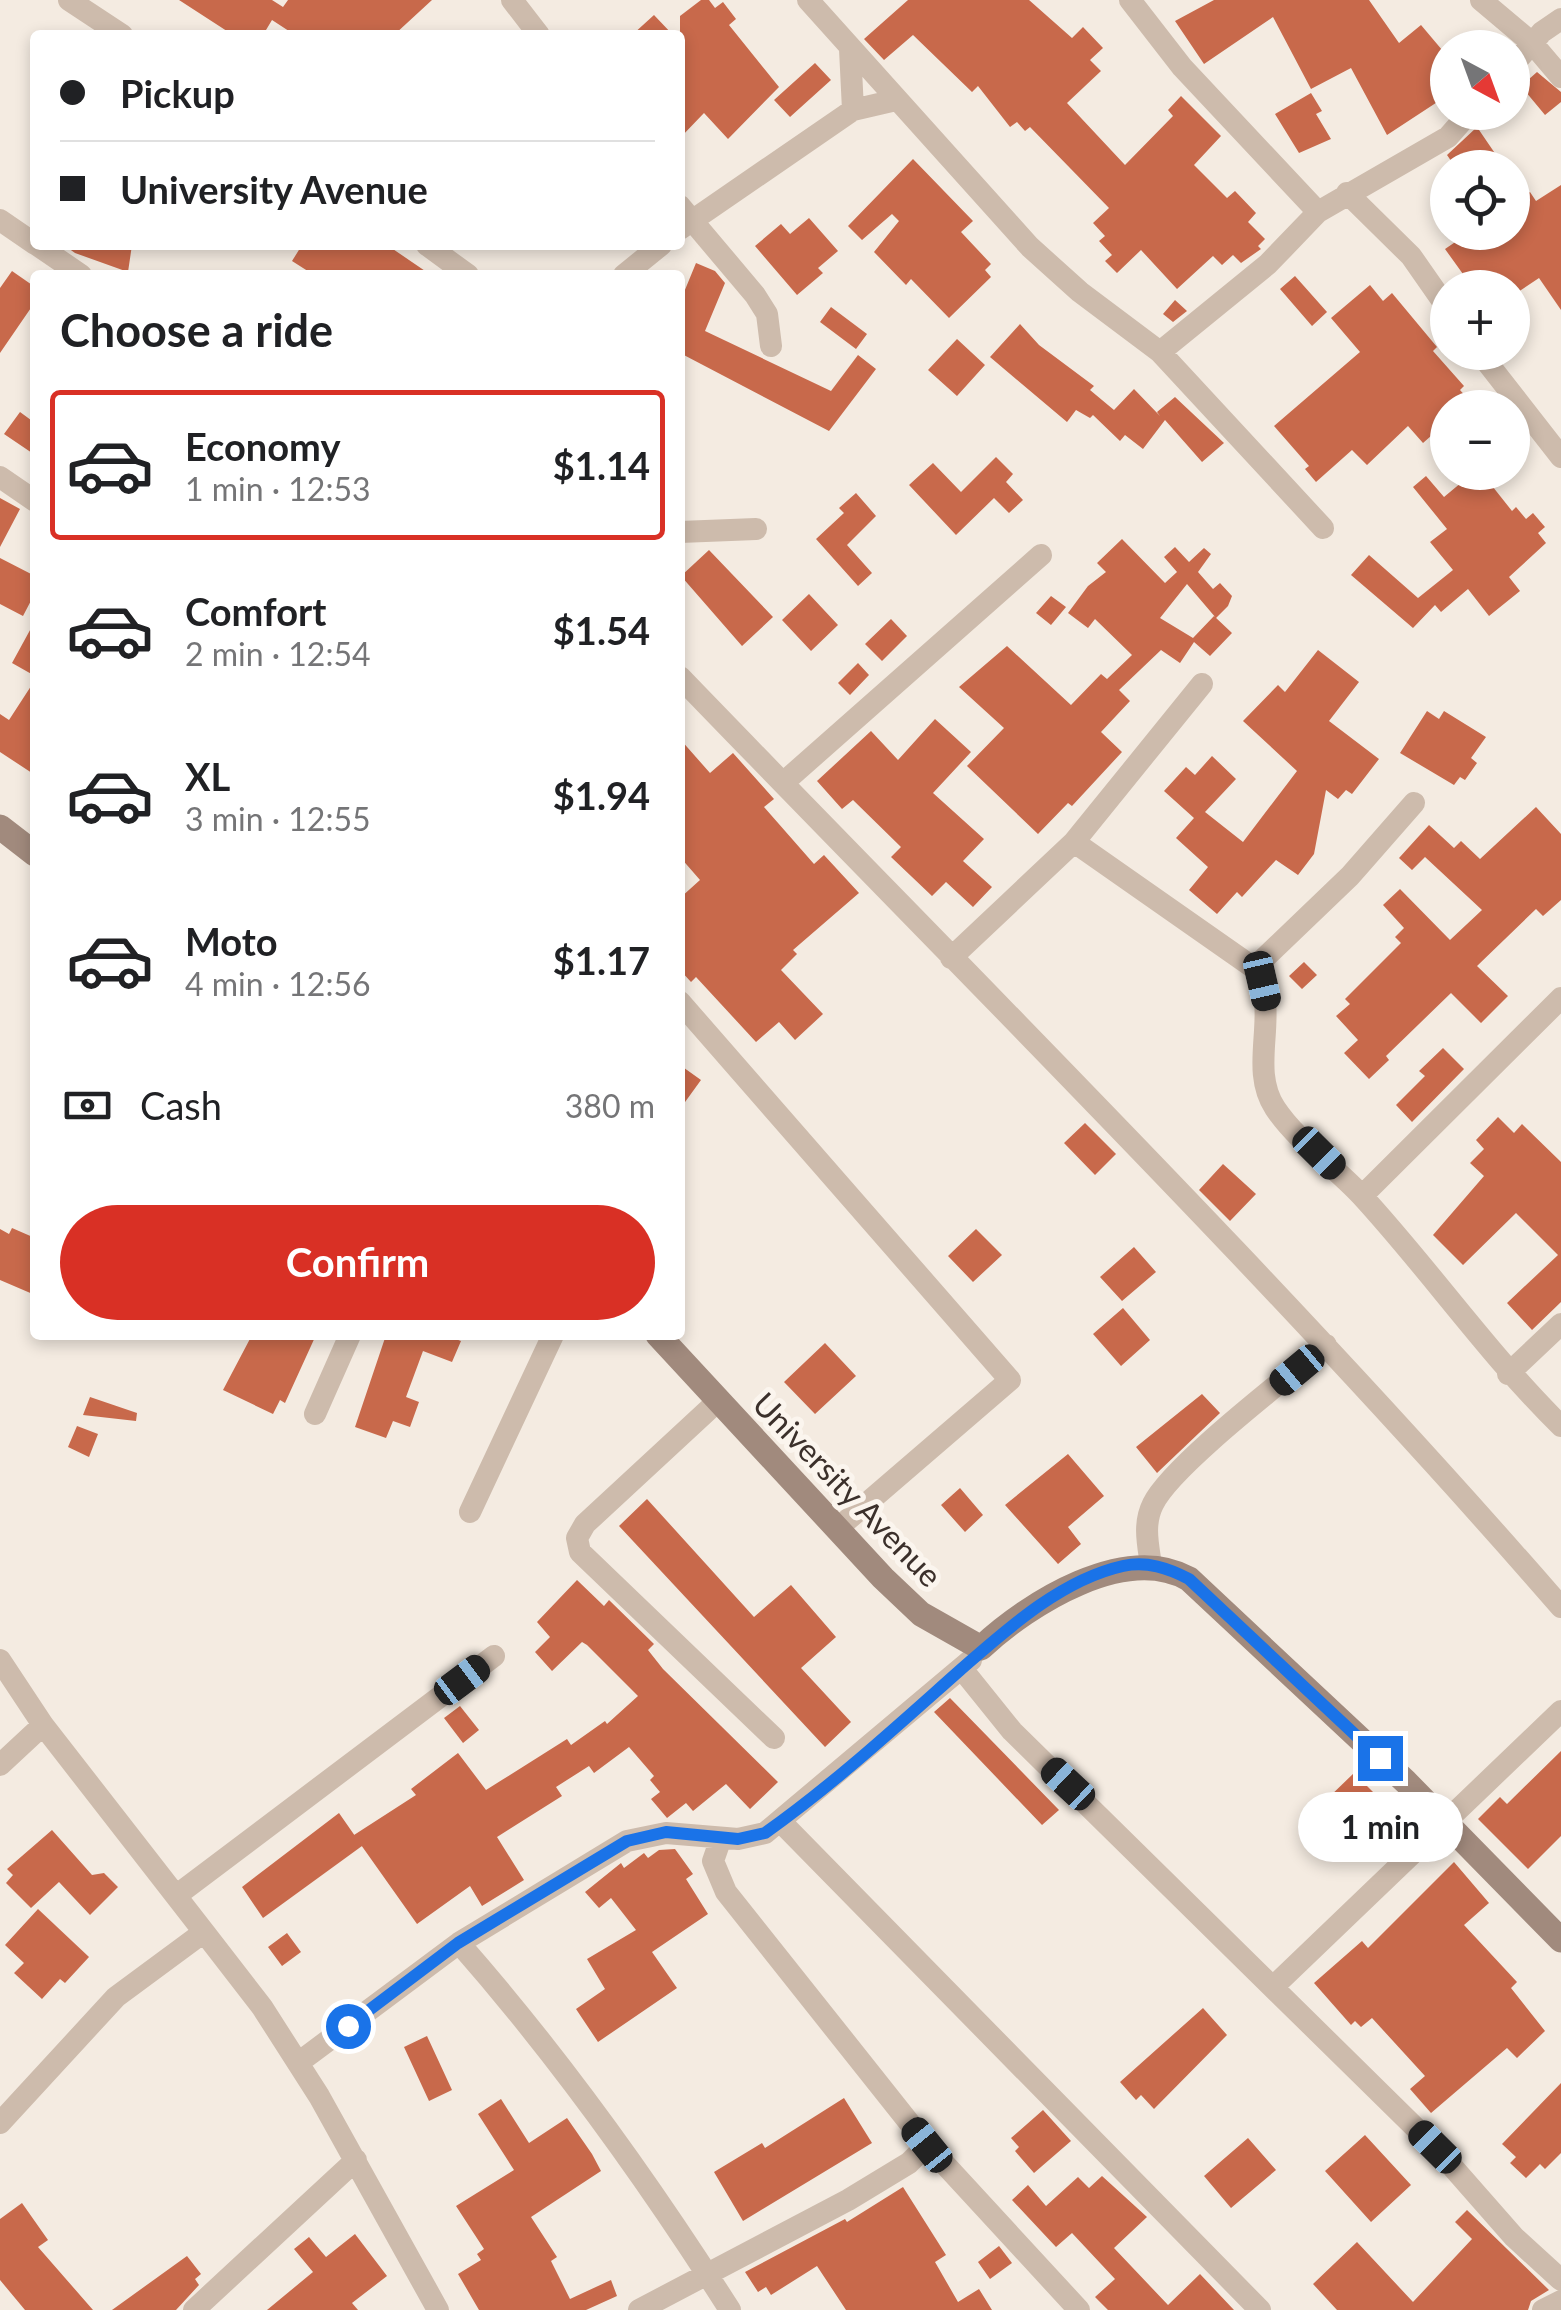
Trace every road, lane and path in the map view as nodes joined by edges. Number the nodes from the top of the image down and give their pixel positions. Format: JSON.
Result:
{"nodes":[{"id":1,"x":69,"y":0,"type":"edge"},
{"id":2,"x":512,"y":0,"type":"edge"},
{"id":3,"x":808,"y":0,"type":"edge"},
{"id":4,"x":1130,"y":0,"type":"edge"},
{"id":5,"x":1481,"y":0,"type":"edge"},
{"id":6,"x":1561,"y":19,"type":"edge"},
{"id":7,"x":114,"y":30,"type":"edge"},
{"id":8,"x":535,"y":30,"type":"edge"},
{"id":9,"x":1532,"y":43,"type":"junction"},
{"id":10,"x":1530,"y":45,"type":"edge"},
{"id":11,"x":850,"y":49,"type":"junction"},
{"id":12,"x":1561,"y":77,"type":"edge"},
{"id":13,"x":896,"y":100,"type":"junction"},
{"id":14,"x":853,"y":110,"type":"junction"},
{"id":15,"x":1454,"y":130,"type":"edge"},
{"id":16,"x":1347,"y":193,"type":"junction"},
{"id":17,"x":1318,"y":212,"type":"junction"},
{"id":18,"x":685,"y":217,"type":"edge"},
{"id":19,"x":685,"y":219,"type":"edge"},
{"id":20,"x":0,"y":220,"type":"edge"},
{"id":21,"x":30,"y":240,"type":"edge"},
{"id":22,"x":45,"y":250,"type":"edge"},
{"id":23,"x":434,"y":250,"type":"edge"},
{"id":24,"x":654,"y":250,"type":"edge"},
{"id":25,"x":74,"y":270,"type":"edge"},
{"id":26,"x":461,"y":270,"type":"edge"},
{"id":27,"x":630,"y":270,"type":"edge"},
{"id":28,"x":1430,"y":283,"type":"edge"},
{"id":29,"x":770,"y":346,"type":"dead end"},
{"id":30,"x":1160,"y":352,"type":"junction"},
{"id":31,"x":1493,"y":370,"type":"edge"},
{"id":32,"x":1561,"y":457,"type":"edge"},
{"id":33,"x":0,"y":477,"type":"edge"},
{"id":34,"x":30,"y":498,"type":"edge"},
{"id":35,"x":1323,"y":528,"type":"dead end"},
{"id":36,"x":756,"y":529,"type":"dead end"},
{"id":37,"x":685,"y":532,"type":"edge"},
{"id":38,"x":1040,"y":554,"type":"dead end"},
{"id":39,"x":685,"y":682,"type":"edge"},
{"id":40,"x":1202,"y":684,"type":"dead end"},
{"id":41,"x":784,"y":783,"type":"junction"},
{"id":42,"x":1414,"y":803,"type":"dead end"},
{"id":43,"x":0,"y":827,"type":"edge"},
{"id":44,"x":1074,"y":842,"type":"junction"},
{"id":45,"x":30,"y":850,"type":"edge"},
{"id":46,"x":950,"y":958,"type":"junction"},
{"id":47,"x":1254,"y":968,"type":"junction"},
{"id":48,"x":1561,"y":998,"type":"edge"},
{"id":49,"x":685,"y":1008,"type":"edge"},
{"id":50,"x":1362,"y":1196,"type":"junction"},
{"id":51,"x":1561,"y":1324,"type":"edge"},
{"id":52,"x":348,"y":1340,"type":"edge"},
{"id":53,"x":550,"y":1340,"type":"edge"},
{"id":54,"x":663,"y":1340,"type":"edge"},
{"id":55,"x":1326,"y":1345,"type":"junction"},
{"id":56,"x":1508,"y":1374,"type":"junction"},
{"id":57,"x":718,"y":1400,"type":"junction"},
{"id":58,"x":314,"y":1414,"type":"dead end"},
{"id":59,"x":1561,"y":1426,"type":"edge"},
{"id":60,"x":470,"y":1512,"type":"dead end"},
{"id":61,"x":838,"y":1528,"type":"junction"},
{"id":62,"x":1151,"y":1565,"type":"junction"},
{"id":63,"x":1561,"y":1607,"type":"edge"},
{"id":64,"x":981,"y":1648,"type":"junction"},
{"id":65,"x":494,"y":1656,"type":"dead end"},
{"id":66,"x":0,"y":1660,"type":"edge"},
{"id":67,"x":962,"y":1669,"type":"junction"},
{"id":68,"x":1561,"y":1711,"type":"edge"},
{"id":69,"x":44,"y":1724,"type":"junction"},
{"id":70,"x":774,"y":1738,"type":"dead end"},
{"id":71,"x":0,"y":1765,"type":"edge"},
{"id":72,"x":781,"y":1822,"type":"junction"},
{"id":73,"x":1446,"y":1823,"type":"junction"},
{"id":74,"x":721,"y":1838,"type":"junction"},
{"id":75,"x":178,"y":1895,"type":"junction"},
{"id":76,"x":204,"y":1932,"type":"junction"},
{"id":77,"x":1561,"y":1940,"type":"edge"},
{"id":78,"x":458,"y":1943,"type":"junction"},
{"id":79,"x":1274,"y":1988,"type":"junction"},
{"id":80,"x":298,"y":2063,"type":"junction"},
{"id":81,"x":0,"y":2123,"type":"edge"},
{"id":82,"x":927,"y":2145,"type":"junction"},
{"id":83,"x":356,"y":2160,"type":"junction"},
{"id":84,"x":708,"y":2275,"type":"junction"},
{"id":85,"x":1561,"y":2280,"type":"edge"},
{"id":86,"x":1561,"y":2300,"type":"edge"},
{"id":87,"x":194,"y":2310,"type":"edge"},
{"id":88,"x":438,"y":2310,"type":"edge"},
{"id":89,"x":639,"y":2310,"type":"edge"},
{"id":90,"x":730,"y":2310,"type":"edge"},
{"id":91,"x":1079,"y":2310,"type":"edge"},
{"id":92,"x":1260,"y":2310,"type":"edge"},
{"id":93,"x":1543,"y":2310,"type":"edge"}],
"edges":[{"from":1,"to":7,"type":"street"},
{"from":2,"to":8,"type":"street"},
{"from":3,"to":11,"type":"street"},
{"from":4,"to":17,"type":"street"},
{"from":5,"to":9,"type":"street"},
{"from":6,"to":9,"type":"street"},
{"from":9,"to":10,"type":"street"},
{"from":9,"to":12,"type":"street"},
{"from":11,"to":13,"type":"street"},
{"from":11,"to":14,"type":"street"},
{"from":13,"to":14,"type":"street"},
{"from":13,"to":30,"type":"street"},
{"from":14,"to":18,"type":"street"},
{"from":15,"to":16,"type":"street"},
{"from":16,"to":17,"type":"street"},
{"from":16,"to":28,"type":"street"},
{"from":17,"to":30,"type":"street"},
{"from":19,"to":29,"type":"street"},
{"from":20,"to":21,"type":"street"},
{"from":22,"to":25,"type":"street"},
{"from":23,"to":26,"type":"street"},
{"from":24,"to":27,"type":"street"},
{"from":30,"to":35,"type":"street"},
{"from":31,"to":32,"type":"street"},
{"from":33,"to":34,"type":"street"},
{"from":36,"to":37,"type":"street"},
{"from":38,"to":41,"type":"street"},
{"from":39,"to":41,"type":"street"},
{"from":40,"to":44,"type":"street"},
{"from":41,"to":46,"type":"street"},
{"from":42,"to":47,"type":"street"},
{"from":43,"to":45,"type":"street"},
{"from":44,"to":46,"type":"street"},
{"from":44,"to":47,"type":"street"},
{"from":46,"to":55,"type":"street"},
{"from":47,"to":50,"type":"street"},
{"from":48,"to":50,"type":"street"},
{"from":49,"to":61,"type":"street"},
{"from":50,"to":56,"type":"street"},
{"from":51,"to":56,"type":"street"},
{"from":52,"to":58,"type":"street"},
{"from":53,"to":60,"type":"street"},
{"from":54,"to":57,"type":"street","name":"University Avenue"},
{"from":55,"to":62,"type":"street"},
{"from":55,"to":63,"type":"street"},
{"from":56,"to":59,"type":"street"},
{"from":57,"to":61,"type":"street","name":"University Avenue"},
{"from":57,"to":70,"type":"street"},
{"from":61,"to":64,"type":"street","name":"University Avenue"},
{"from":62,"to":64,"type":"street"},
{"from":62,"to":73,"type":"street"},
{"from":64,"to":67,"type":"street"},
{"from":65,"to":75,"type":"street"},
{"from":66,"to":69,"type":"street"},
{"from":67,"to":72,"type":"street"},
{"from":67,"to":79,"type":"street"},
{"from":68,"to":73,"type":"street"},
{"from":69,"to":71,"type":"street"},
{"from":69,"to":75,"type":"street"},
{"from":72,"to":74,"type":"street"},
{"from":72,"to":92,"type":"street"},
{"from":73,"to":77,"type":"street"},
{"from":73,"to":79,"type":"street"},
{"from":74,"to":78,"type":"street"},
{"from":74,"to":82,"type":"street"},
{"from":75,"to":76,"type":"street"},
{"from":76,"to":80,"type":"street"},
{"from":76,"to":81,"type":"street"},
{"from":78,"to":80,"type":"street"},
{"from":78,"to":84,"type":"street"},
{"from":79,"to":85,"type":"street"},
{"from":80,"to":83,"type":"street"},
{"from":82,"to":84,"type":"street"},
{"from":82,"to":91,"type":"street"},
{"from":83,"to":87,"type":"street"},
{"from":83,"to":88,"type":"street"},
{"from":84,"to":89,"type":"street"},
{"from":84,"to":90,"type":"street"},
{"from":86,"to":93,"type":"street"}]}
